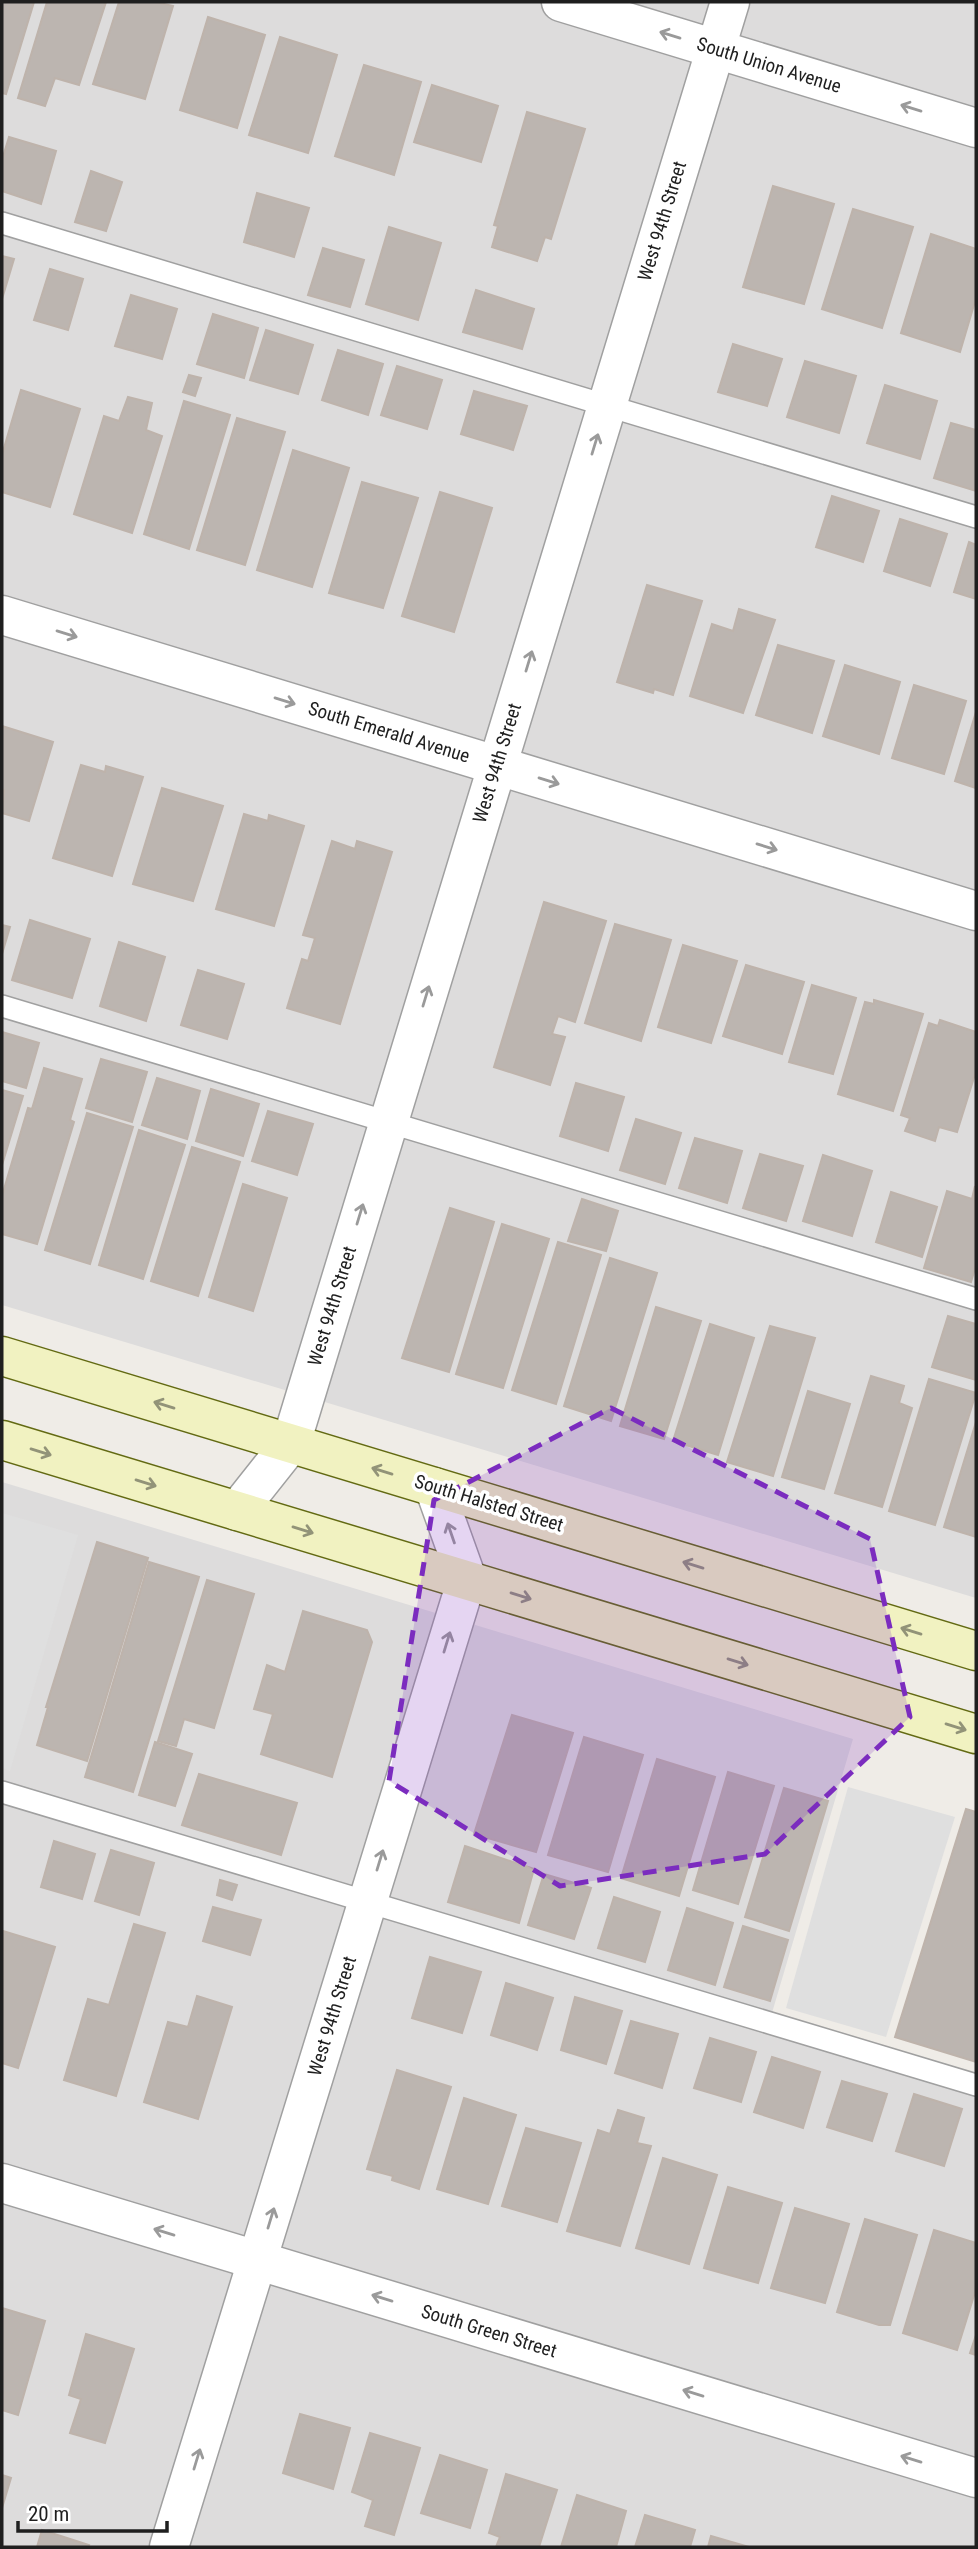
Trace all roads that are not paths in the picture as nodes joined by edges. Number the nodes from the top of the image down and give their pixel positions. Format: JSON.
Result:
{"nodes":[{"id":1,"x":561,"y":2,"type":"edge"},
{"id":2,"x":730,"y":2,"type":"edge"},
{"id":3,"x":715,"y":48,"type":"junction"},
{"id":4,"x":976,"y":128,"type":"edge"},
{"id":5,"x":2,"y":223,"type":"edge"},
{"id":6,"x":607,"y":406,"type":"junction"},
{"id":7,"x":976,"y":517,"type":"edge"},
{"id":8,"x":2,"y":615,"type":"edge"},
{"id":9,"x":497,"y":765,"type":"junction"},
{"id":10,"x":976,"y":911,"type":"edge"},
{"id":11,"x":2,"y":1006,"type":"edge"},
{"id":12,"x":388,"y":1122,"type":"junction"},
{"id":13,"x":976,"y":1300,"type":"edge"},
{"id":14,"x":2,"y":1356,"type":"edge"},
{"id":15,"x":2,"y":1440,"type":"edge"},
{"id":16,"x":290,"y":1443,"type":"junction"},
{"id":17,"x":435,"y":1487,"type":"junction"},
{"id":18,"x":237,"y":1511,"type":"junction"},
{"id":19,"x":467,"y":1579,"type":"junction"},
{"id":20,"x":976,"y":1651,"type":"edge"},
{"id":21,"x":976,"y":1734,"type":"edge"},
{"id":22,"x":2,"y":1792,"type":"edge"},
{"id":23,"x":368,"y":1902,"type":"junction"},
{"id":24,"x":976,"y":2085,"type":"edge"},
{"id":25,"x":2,"y":2183,"type":"edge"},
{"id":26,"x":258,"y":2261,"type":"junction"},
{"id":27,"x":976,"y":2478,"type":"edge"},
{"id":28,"x":169,"y":2547,"type":"edge"}],
"edges":[{"from":3,"to":1,"type":"street","name":"South Union Avenue","one_way":true},
{"from":2,"to":3,"type":"street","name":"West 94th Street"},
{"from":4,"to":3,"type":"street","name":"South Union Avenue","one_way":true},
{"from":3,"to":6,"type":"street","name":"West 94th Street"},
{"from":5,"to":6,"type":"lane"},
{"from":6,"to":7,"type":"lane"},
{"from":9,"to":6,"type":"street","name":"West 94th Street","one_way":true},
{"from":8,"to":9,"type":"street","name":"South Emerald Avenue","one_way":true},
{"from":9,"to":10,"type":"street","name":"South Emerald Avenue","one_way":true},
{"from":12,"to":9,"type":"street","name":"West 94th Street","one_way":true},
{"from":11,"to":12,"type":"lane"},
{"from":12,"to":13,"type":"lane"},
{"from":16,"to":12,"type":"street","name":"West 94th Street","one_way":true},
{"from":16,"to":14,"type":"main road","name":"South Halsted Street","one_way":true},
{"from":15,"to":18,"type":"main road","one_way":true},
{"from":17,"to":16,"type":"main road","name":"South Halsted Street","one_way":true},
{"from":16,"to":18,"type":"street","name":"West 94th Street"},
{"from":19,"to":17,"type":"street","one_way":true},
{"from":20,"to":17,"type":"main road","name":"South Halsted Street","one_way":true},
{"from":18,"to":19,"type":"main road","one_way":true},
{"from":19,"to":21,"type":"main road","one_way":true},
{"from":23,"to":19,"type":"street","name":"West 94th Street","one_way":true},
{"from":22,"to":23,"type":"lane"},
{"from":23,"to":24,"type":"lane"},
{"from":26,"to":23,"type":"street","name":"West 94th Street","one_way":true},
{"from":26,"to":25,"type":"street","name":"South Green Street","one_way":true},
{"from":27,"to":26,"type":"street","name":"South Green Street","one_way":true},
{"from":28,"to":26,"type":"street","name":"West 94th Street","one_way":true}]}
